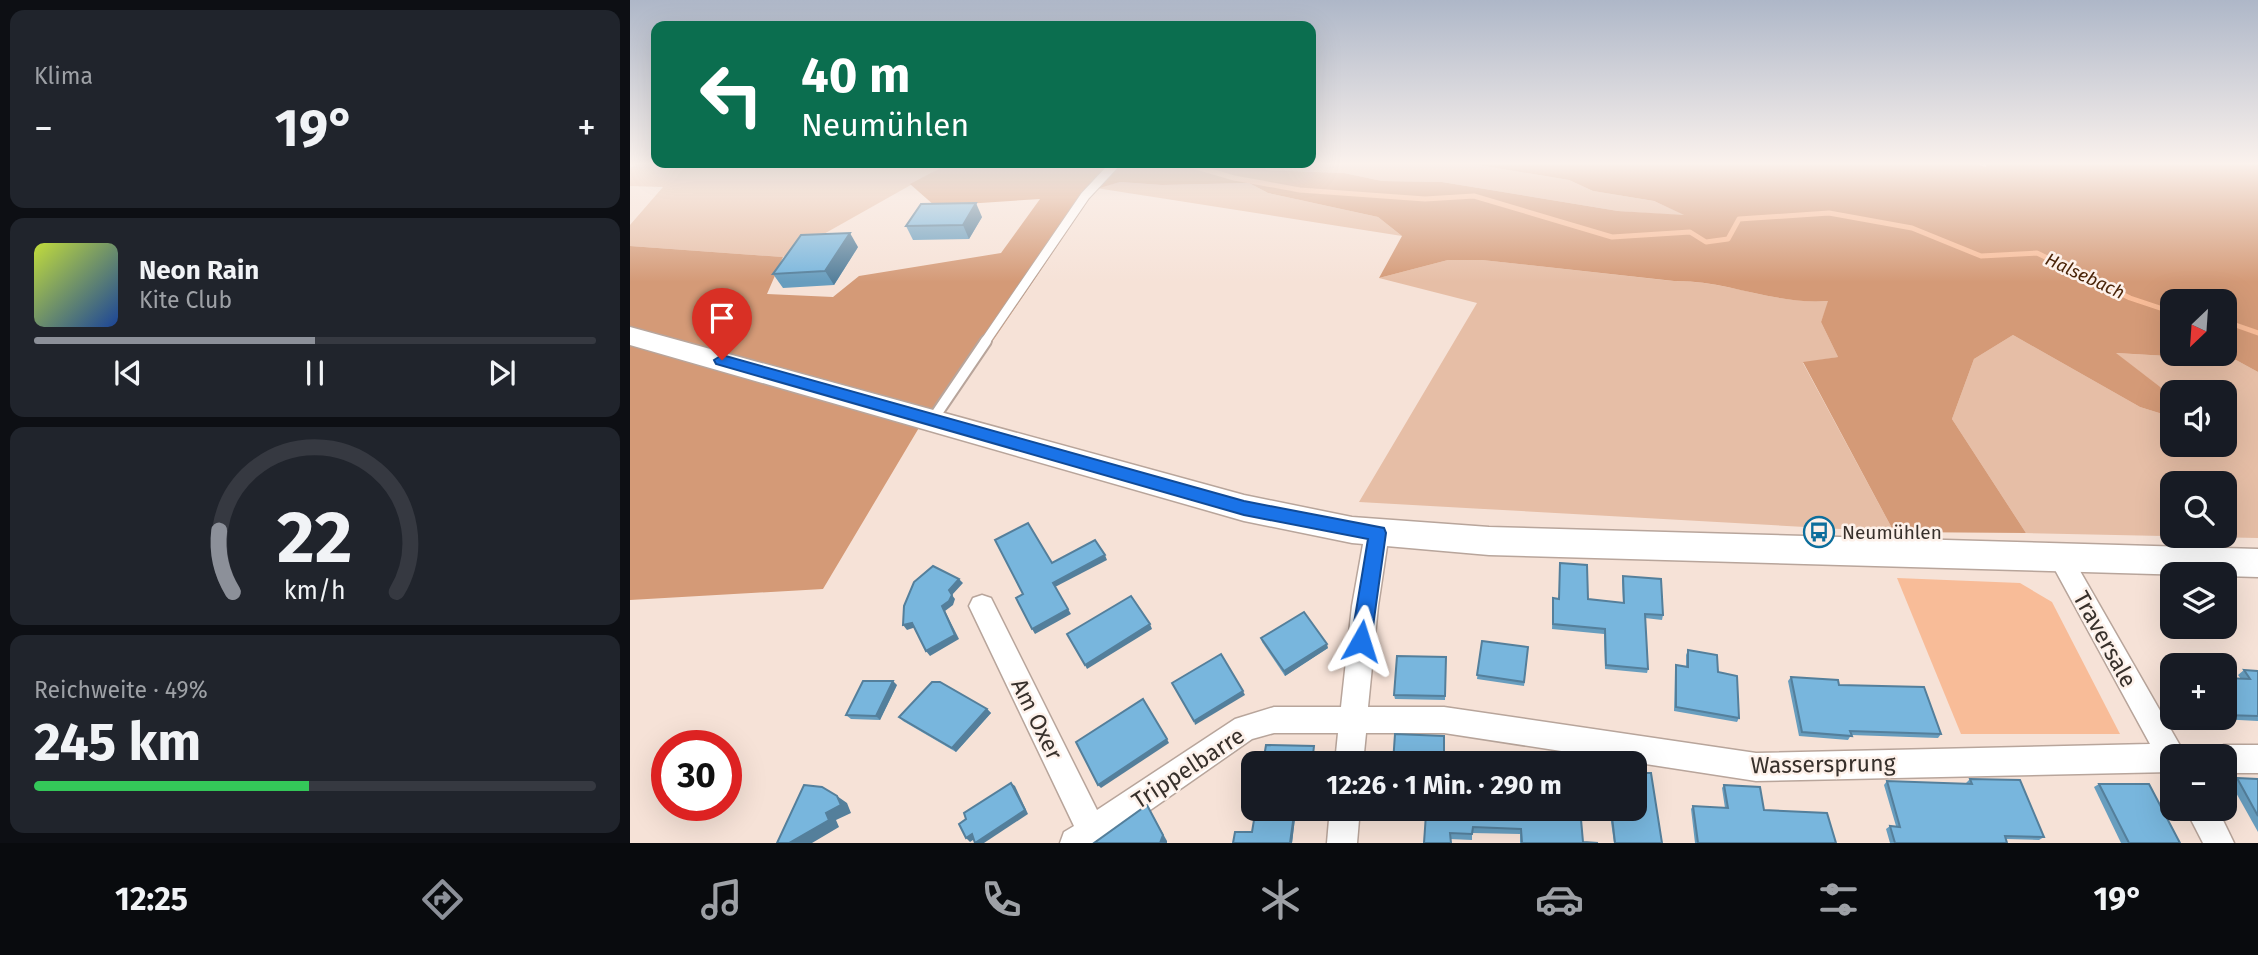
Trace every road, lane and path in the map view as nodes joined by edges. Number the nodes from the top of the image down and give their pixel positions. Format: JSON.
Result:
{"nodes":[{"id":1,"x":1080,"y":203,"type":"edge"},
{"id":2,"x":630,"y":336,"type":"edge"},
{"id":3,"x":933,"y":419,"type":"junction"},
{"id":4,"x":1377,"y":533,"type":"junction"},
{"id":5,"x":2060,"y":557,"type":"junction"},
{"id":6,"x":2258,"y":563,"type":"edge"},
{"id":7,"x":982,"y":606,"type":"dead end"},
{"id":8,"x":1352,"y":720,"type":"junction"},
{"id":9,"x":2165,"y":744,"type":"edge"},
{"id":10,"x":1350,"y":751,"type":"edge"},
{"id":11,"x":2160,"y":757,"type":"edge"},
{"id":12,"x":2237,"y":759,"type":"edge"},
{"id":13,"x":2258,"y":759,"type":"edge"},
{"id":14,"x":1344,"y":821,"type":"edge"},
{"id":15,"x":2207,"y":821,"type":"edge"},
{"id":16,"x":1083,"y":837,"type":"edge"},
{"id":17,"x":1342,"y":843,"type":"edge"},
{"id":18,"x":2219,"y":843,"type":"edge"}],
"edges":[{"from":1,"to":3,"type":"lane"},
{"from":2,"to":3,"type":"street"},
{"from":3,"to":4,"type":"street"},
{"from":4,"to":5,"type":"street"},
{"from":4,"to":8,"type":"street"},
{"from":5,"to":6,"type":"street"},
{"from":5,"to":9,"type":"street","name":"Traversale"},
{"from":7,"to":16,"type":"street","name":"Am Oxer"},
{"from":8,"to":10,"type":"street"},
{"from":8,"to":11,"type":"street","name":"Wassersprung"},
{"from":8,"to":16,"type":"street","name":"Trippelbarre"},
{"from":12,"to":13,"type":"street"},
{"from":14,"to":17,"type":"street"},
{"from":15,"to":18,"type":"street"}]}
